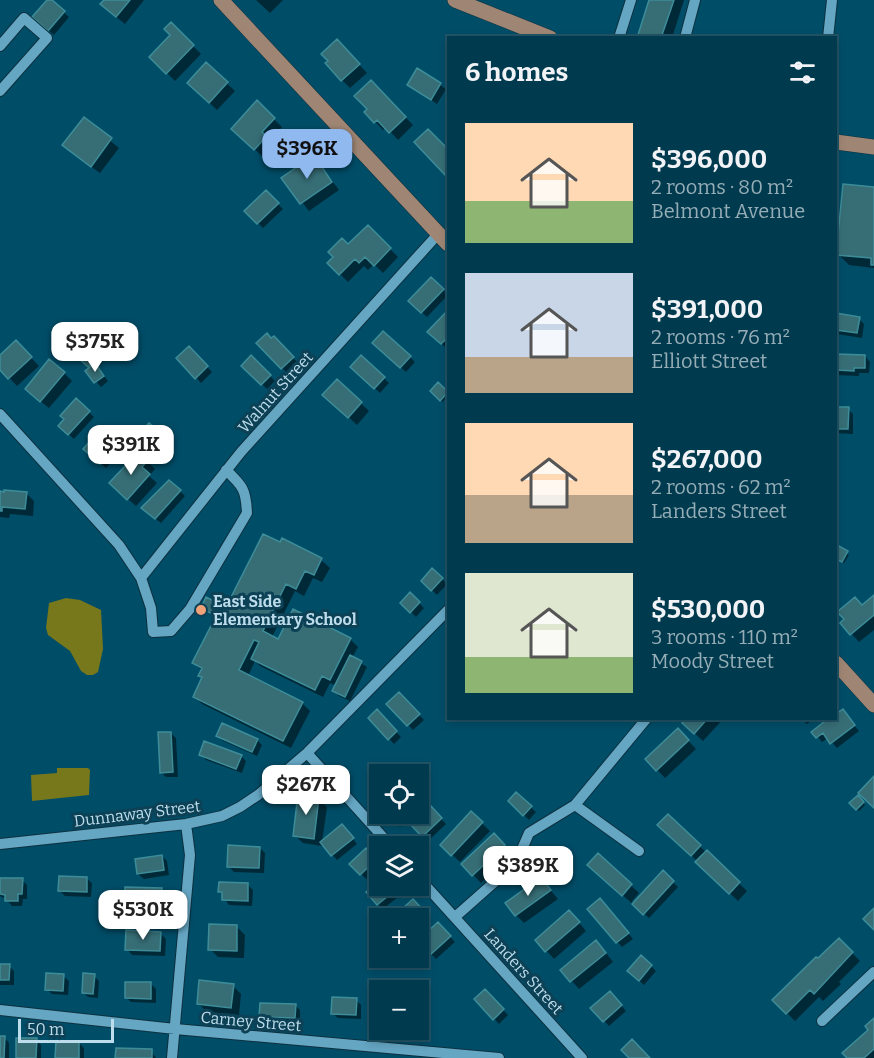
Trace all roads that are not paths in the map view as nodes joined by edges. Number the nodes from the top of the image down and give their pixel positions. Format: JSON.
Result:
{"nodes":[{"id":1,"x":221,"y":0,"type":"edge"},
{"id":2,"x":455,"y":0,"type":"edge"},
{"id":3,"x":631,"y":0,"type":"edge"},
{"id":4,"x":695,"y":0,"type":"edge"},
{"id":5,"x":832,"y":0,"type":"edge"},
{"id":6,"x":545,"y":36,"type":"edge"},
{"id":7,"x":620,"y":36,"type":"edge"},
{"id":8,"x":686,"y":36,"type":"edge"},
{"id":9,"x":828,"y":36,"type":"edge"},
{"id":10,"x":0,"y":46,"type":"edge"},
{"id":11,"x":0,"y":91,"type":"edge"},
{"id":12,"x":837,"y":142,"type":"edge"},
{"id":13,"x":874,"y":147,"type":"edge"},
{"id":14,"x":444,"y":239,"type":"edge"},
{"id":15,"x":0,"y":414,"type":"edge"},
{"id":16,"x":226,"y":470,"type":"junction"},
{"id":17,"x":141,"y":578,"type":"junction"},
{"id":18,"x":447,"y":611,"type":"edge"},
{"id":19,"x":837,"y":664,"type":"edge"},
{"id":20,"x":874,"y":705,"type":"edge"},
{"id":21,"x":644,"y":720,"type":"edge"},
{"id":22,"x":307,"y":753,"type":"junction"},
{"id":23,"x":575,"y":805,"type":"junction"},
{"id":24,"x":186,"y":824,"type":"junction"},
{"id":25,"x":382,"y":836,"type":"edge"},
{"id":26,"x":0,"y":844,"type":"edge"},
{"id":27,"x":639,"y":851,"type":"dead end"},
{"id":28,"x":429,"y":889,"type":"edge"},
{"id":29,"x":455,"y":917,"type":"junction"},
{"id":30,"x":874,"y":972,"type":"edge"},
{"id":31,"x":0,"y":1010,"type":"edge"},
{"id":32,"x":822,"y":1021,"type":"dead end"},
{"id":33,"x":175,"y":1029,"type":"junction"},
{"id":34,"x":172,"y":1058,"type":"edge"},
{"id":35,"x":499,"y":1058,"type":"edge"},
{"id":36,"x":582,"y":1058,"type":"edge"}],
"edges":[{"from":1,"to":14,"type":"main road"},
{"from":2,"to":6,"type":"main road"},
{"from":3,"to":7,"type":"street"},
{"from":4,"to":8,"type":"street"},
{"from":5,"to":9,"type":"street"},
{"from":10,"to":11,"type":"street"},
{"from":12,"to":13,"type":"main road"},
{"from":14,"to":16,"type":"street","name":"Walnut Street"},
{"from":15,"to":17,"type":"street"},
{"from":16,"to":17,"type":"street","name":"Walnut Street"},
{"from":16,"to":17,"type":"street"},
{"from":18,"to":22,"type":"street","name":"Dunnaway Street"},
{"from":19,"to":20,"type":"main road"},
{"from":21,"to":23,"type":"street"},
{"from":22,"to":24,"type":"street","name":"Dunnaway Street"},
{"from":22,"to":25,"type":"street"},
{"from":23,"to":27,"type":"street"},
{"from":23,"to":29,"type":"street"},
{"from":24,"to":26,"type":"street","name":"Dunnaway Street"},
{"from":24,"to":33,"type":"street"},
{"from":28,"to":29,"type":"street","name":"Landers Street"},
{"from":29,"to":36,"type":"street","name":"Landers Street"},
{"from":30,"to":32,"type":"street"},
{"from":31,"to":33,"type":"street","name":"Carney Street"},
{"from":33,"to":34,"type":"street"},
{"from":33,"to":35,"type":"street","name":"Carney Street"}]}
